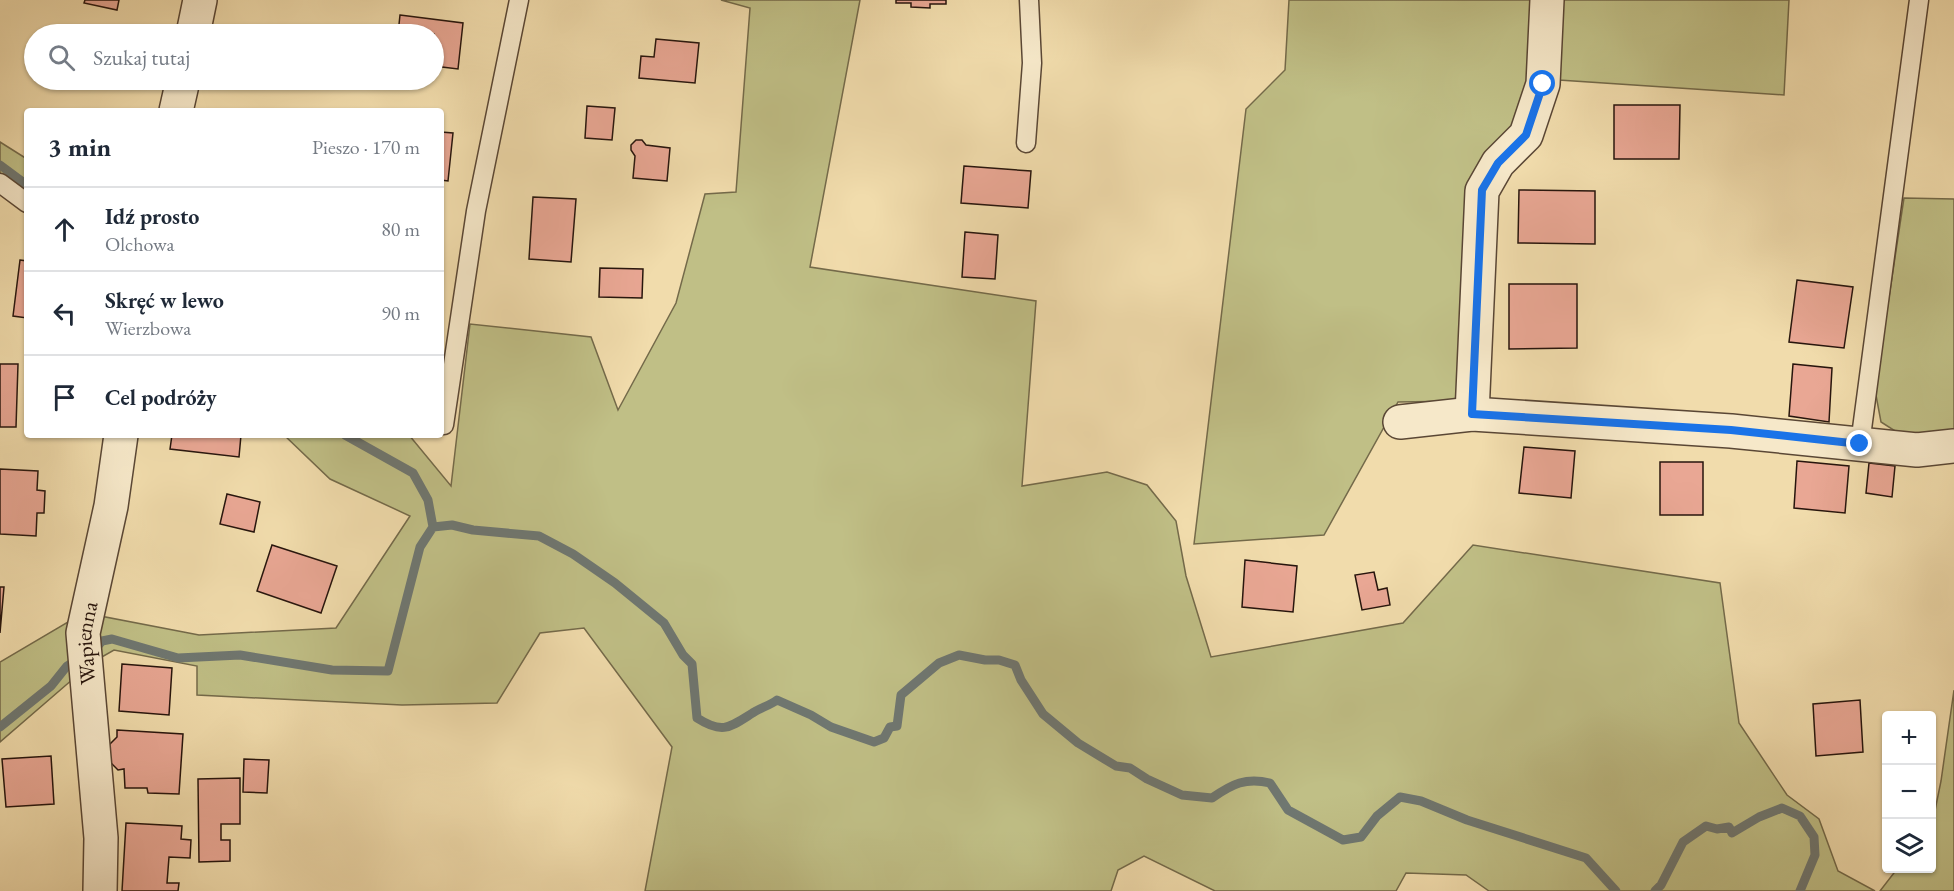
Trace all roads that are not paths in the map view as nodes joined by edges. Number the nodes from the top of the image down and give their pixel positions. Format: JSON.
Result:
{"nodes":[{"id":1,"x":200,"y":0,"type":"edge"},
{"id":2,"x":519,"y":0,"type":"edge"},
{"id":3,"x":1029,"y":0,"type":"edge"},
{"id":4,"x":1547,"y":0,"type":"edge"},
{"id":5,"x":1919,"y":0,"type":"edge"},
{"id":6,"x":195,"y":24,"type":"edge"},
{"id":7,"x":181,"y":90,"type":"edge"},
{"id":8,"x":177,"y":108,"type":"edge"},
{"id":9,"x":1026,"y":143,"type":"dead end"},
{"id":10,"x":0,"y":183,"type":"edge"},
{"id":11,"x":24,"y":201,"type":"edge"},
{"id":12,"x":1472,"y":414,"type":"junction"},
{"id":13,"x":1400,"y":422,"type":"dead end"},
{"id":14,"x":444,"y":425,"type":"dead end"},
{"id":15,"x":121,"y":438,"type":"edge"},
{"id":16,"x":1860,"y":444,"type":"junction"},
{"id":17,"x":1954,"y":446,"type":"edge"},
{"id":18,"x":100,"y":891,"type":"edge"}],
"edges":[{"from":1,"to":6,"type":"street"},
{"from":2,"to":14,"type":"lane"},
{"from":3,"to":9,"type":"lane"},
{"from":4,"to":12,"type":"street"},
{"from":5,"to":16,"type":"lane"},
{"from":7,"to":8,"type":"street"},
{"from":10,"to":11,"type":"lane"},
{"from":12,"to":13,"type":"street"},
{"from":12,"to":16,"type":"street"},
{"from":15,"to":18,"type":"street","name":"Wapienna"},
{"from":16,"to":17,"type":"street"}]}
